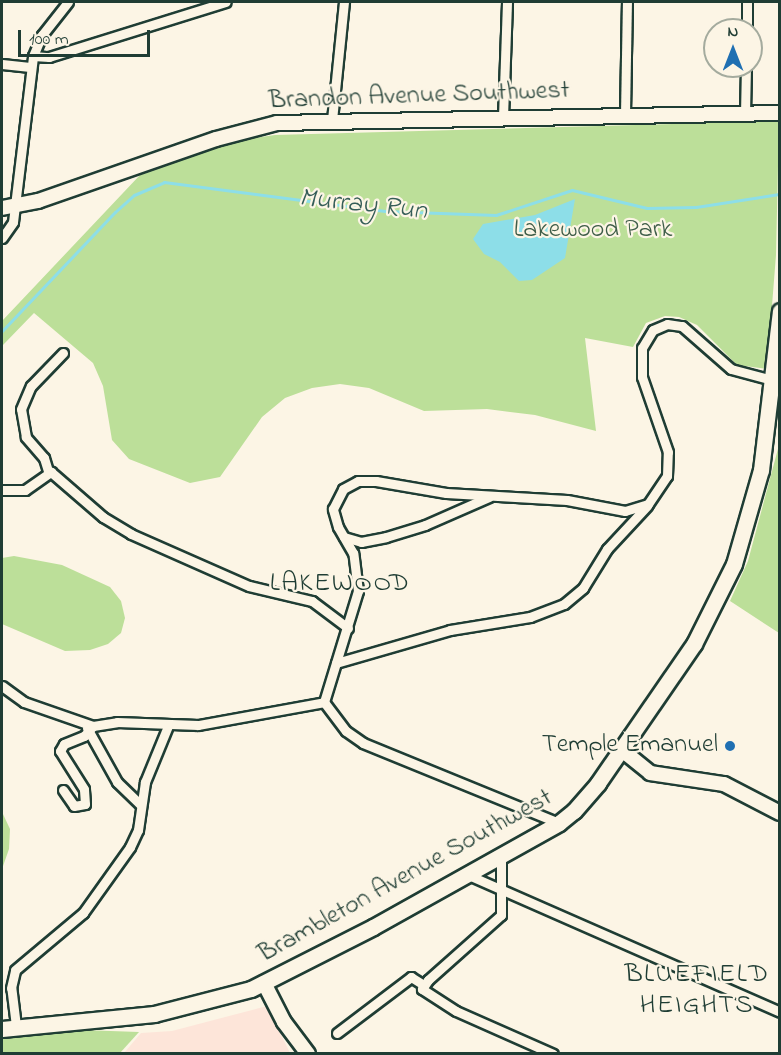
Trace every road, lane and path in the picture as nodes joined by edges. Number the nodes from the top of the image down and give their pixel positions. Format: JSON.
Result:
{"nodes":[{"id":1,"x":68,"y":2,"type":"edge"},
{"id":2,"x":226,"y":2,"type":"edge"},
{"id":3,"x":344,"y":2,"type":"edge"},
{"id":4,"x":507,"y":2,"type":"edge"},
{"id":5,"x":627,"y":2,"type":"edge"},
{"id":6,"x":747,"y":2,"type":"edge"},
{"id":7,"x":747,"y":18,"type":"edge"},
{"id":8,"x":33,"y":56,"type":"junction"},
{"id":9,"x":2,"y":64,"type":"edge"},
{"id":10,"x":30,"y":67,"type":"junction"},
{"id":11,"x":746,"y":78,"type":"edge"},
{"id":12,"x":780,"y":113,"type":"edge"},
{"id":13,"x":625,"y":114,"type":"junction"},
{"id":14,"x":745,"y":114,"type":"junction"},
{"id":15,"x":503,"y":117,"type":"junction"},
{"id":16,"x":332,"y":120,"type":"junction"},
{"id":17,"x":8,"y":207,"type":"edge"},
{"id":18,"x":2,"y":238,"type":"edge"},
{"id":19,"x":780,"y":311,"type":"edge"},
{"id":20,"x":63,"y":353,"type":"dead end"},
{"id":21,"x":777,"y":382,"type":"edge"},
{"id":22,"x":48,"y":471,"type":"junction"},
{"id":23,"x":2,"y":490,"type":"edge"},
{"id":24,"x":490,"y":496,"type":"junction"},
{"id":25,"x":648,"y":504,"type":"junction"},
{"id":26,"x":344,"y":537,"type":"junction"},
{"id":27,"x":348,"y":628,"type":"junction"},
{"id":28,"x":336,"y":663,"type":"junction"},
{"id":29,"x":2,"y":686,"type":"edge"},
{"id":30,"x":324,"y":702,"type":"junction"},
{"id":31,"x":168,"y":726,"type":"junction"},
{"id":32,"x":90,"y":728,"type":"junction"},
{"id":33,"x":622,"y":750,"type":"junction"},
{"id":34,"x":63,"y":790,"type":"dead end"},
{"id":35,"x":140,"y":804,"type":"junction"},
{"id":36,"x":780,"y":813,"type":"edge"},
{"id":37,"x":559,"y":824,"type":"junction"},
{"id":38,"x":501,"y":855,"type":"junction"},
{"id":39,"x":466,"y":874,"type":"junction"},
{"id":40,"x":504,"y":890,"type":"junction"},
{"id":41,"x":264,"y":983,"type":"junction"},
{"id":42,"x":424,"y":985,"type":"junction"},
{"id":43,"x":780,"y":1012,"type":"edge"},
{"id":44,"x":9,"y":1027,"type":"edge"},
{"id":45,"x":337,"y":1034,"type":"dead end"},
{"id":46,"x":308,"y":1053,"type":"edge"},
{"id":47,"x":553,"y":1053,"type":"edge"}],
"edges":[{"from":1,"to":8,"type":"street"},
{"from":2,"to":8,"type":"street"},
{"from":3,"to":16,"type":"street"},
{"from":4,"to":15,"type":"street"},
{"from":5,"to":13,"type":"street"},
{"from":6,"to":7,"type":"street"},
{"from":8,"to":10,"type":"street"},
{"from":9,"to":10,"type":"street"},
{"from":10,"to":17,"type":"street"},
{"from":11,"to":14,"type":"street"},
{"from":12,"to":14,"type":"main road","name":"Brandon Avenue Southwest"},
{"from":13,"to":14,"type":"main road","name":"Brandon Avenue Southwest"},
{"from":13,"to":15,"type":"main road","name":"Brandon Avenue Southwest"},
{"from":15,"to":16,"type":"main road","name":"Brandon Avenue Southwest"},
{"from":16,"to":17,"type":"main road","name":"Brandon Avenue Southwest"},
{"from":17,"to":18,"type":"street"},
{"from":19,"to":21,"type":"main road","name":"Brambleton Avenue Southwest"},
{"from":20,"to":22,"type":"street"},
{"from":21,"to":25,"type":"street"},
{"from":21,"to":33,"type":"main road","name":"Brambleton Avenue Southwest"},
{"from":22,"to":23,"type":"street"},
{"from":22,"to":27,"type":"street"},
{"from":24,"to":25,"type":"street"},
{"from":24,"to":26,"type":"street"},
{"from":24,"to":26,"type":"street"},
{"from":25,"to":28,"type":"street"},
{"from":26,"to":27,"type":"street"},
{"from":27,"to":28,"type":"street"},
{"from":28,"to":30,"type":"street"},
{"from":29,"to":32,"type":"street"},
{"from":30,"to":31,"type":"street"},
{"from":30,"to":37,"type":"street"},
{"from":31,"to":32,"type":"street"},
{"from":31,"to":35,"type":"street"},
{"from":32,"to":34,"type":"street"},
{"from":32,"to":35,"type":"street"},
{"from":33,"to":36,"type":"main road"},
{"from":33,"to":37,"type":"main road","name":"Brambleton Avenue Southwest"},
{"from":35,"to":44,"type":"street"},
{"from":37,"to":38,"type":"main road","name":"Brambleton Avenue Southwest"},
{"from":38,"to":39,"type":"main road","name":"Brambleton Avenue Southwest"},
{"from":38,"to":40,"type":"street"},
{"from":39,"to":40,"type":"street"},
{"from":39,"to":41,"type":"main road","name":"Brambleton Avenue Southwest"},
{"from":40,"to":42,"type":"street"},
{"from":40,"to":43,"type":"street"},
{"from":41,"to":44,"type":"main road","name":"Brambleton Avenue Southwest"},
{"from":41,"to":46,"type":"main road"},
{"from":42,"to":45,"type":"street"},
{"from":42,"to":47,"type":"street"}]}
